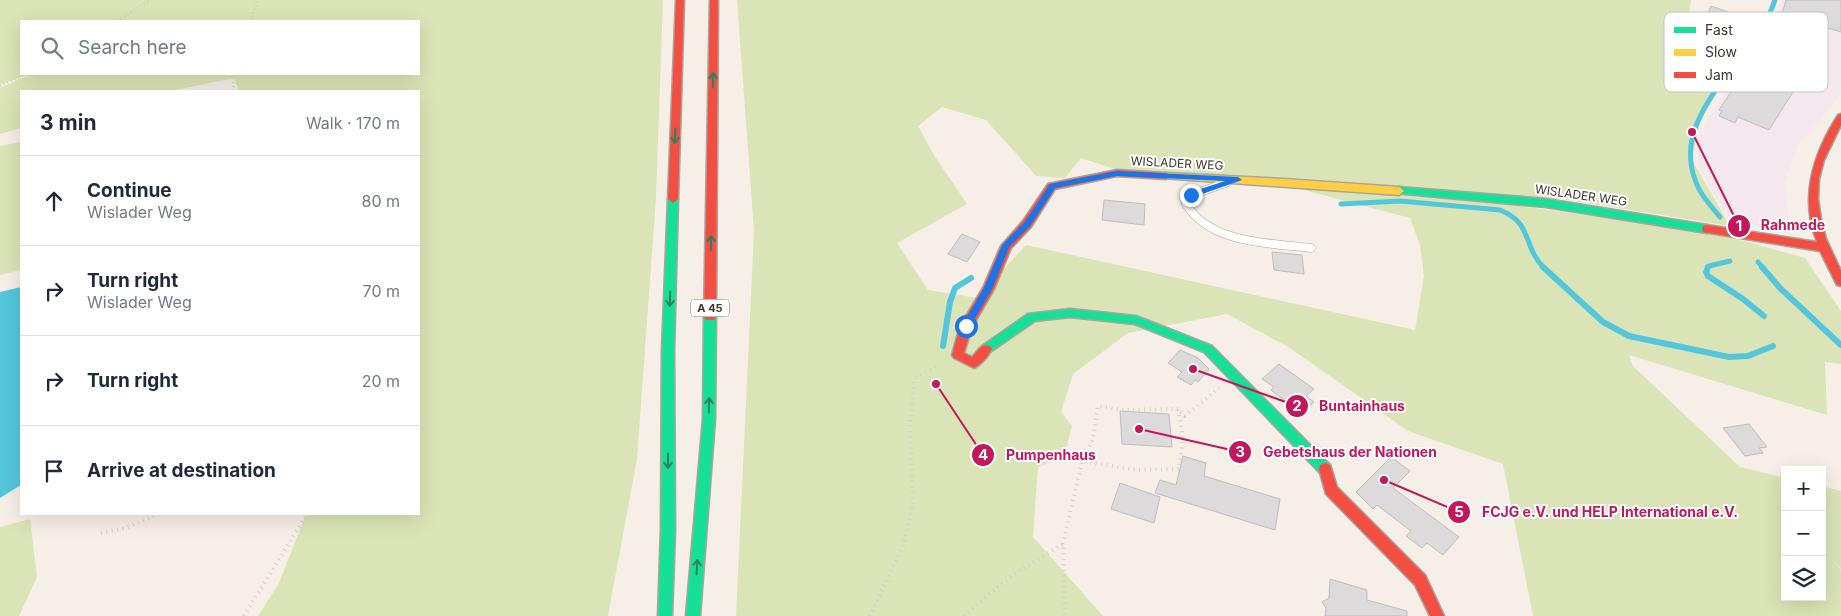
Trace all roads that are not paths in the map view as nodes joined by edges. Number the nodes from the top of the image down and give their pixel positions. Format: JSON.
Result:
{"nodes":[{"id":1,"x":680,"y":0,"type":"edge"},
{"id":2,"x":714,"y":0,"type":"edge"},
{"id":3,"x":1841,"y":117,"type":"edge"},
{"id":4,"x":1238,"y":180,"type":"junction"},
{"id":5,"x":1822,"y":247,"type":"junction"},
{"id":6,"x":1311,"y":248,"type":"dead end"},
{"id":7,"x":1841,"y":282,"type":"edge"},
{"id":8,"x":665,"y":616,"type":"edge"},
{"id":9,"x":693,"y":616,"type":"edge"},
{"id":10,"x":1437,"y":616,"type":"edge"}],
"edges":[{"from":1,"to":8,"type":"main road","one_way":true},
{"from":9,"to":2,"type":"main road","number":"A 45","one_way":true},
{"from":3,"to":5,"type":"main road"},
{"from":4,"to":5,"type":"main road","name":"WISLADER WEG"},
{"from":4,"to":6,"type":"lane"},
{"from":4,"to":10,"type":"main road","name":"WISLADER WEG"},
{"from":5,"to":7,"type":"main road"}]}
